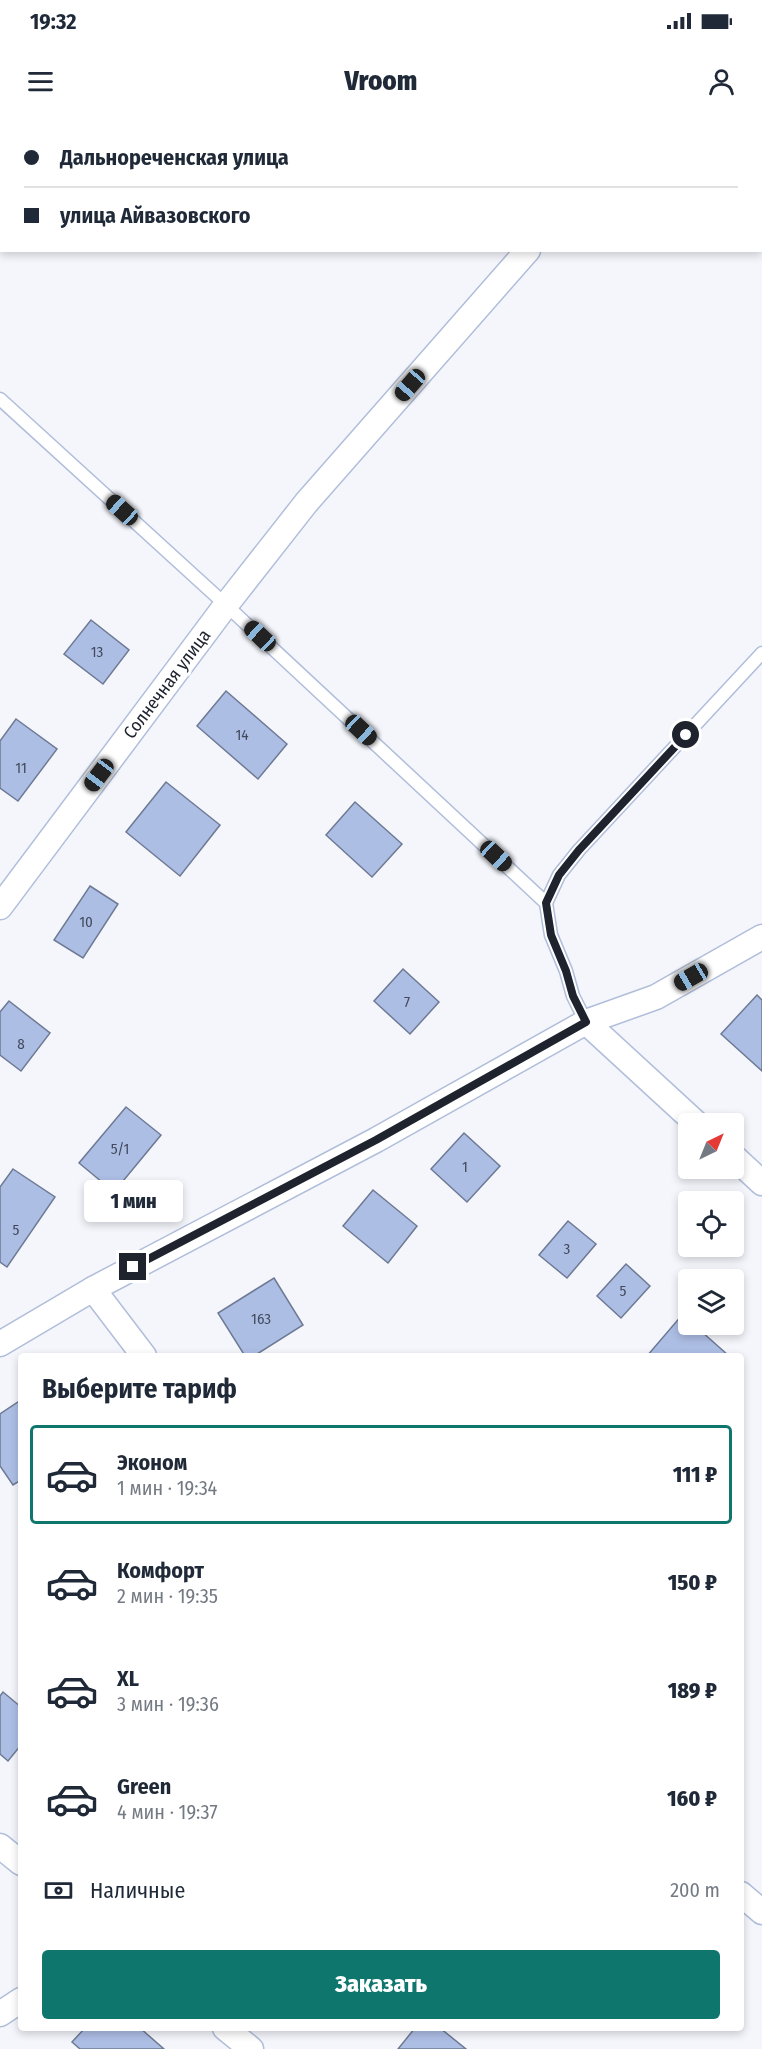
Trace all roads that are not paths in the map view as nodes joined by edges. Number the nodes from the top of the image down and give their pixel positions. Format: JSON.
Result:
{"nodes":[{"id":1,"x":526,"y":252,"type":"edge"},
{"id":2,"x":0,"y":399,"type":"edge"},
{"id":3,"x":226,"y":605,"type":"junction"},
{"id":4,"x":762,"y":653,"type":"edge"},
{"id":5,"x":546,"y":903,"type":"junction"},
{"id":6,"x":0,"y":907,"type":"edge"},
{"id":7,"x":762,"y":937,"type":"edge"},
{"id":8,"x":586,"y":1022,"type":"junction"},
{"id":9,"x":685,"y":1113,"type":"edge"},
{"id":10,"x":744,"y":1166,"type":"edge"},
{"id":11,"x":762,"y":1183,"type":"edge"},
{"id":12,"x":93,"y":1288,"type":"junction"},
{"id":13,"x":0,"y":1344,"type":"edge"},
{"id":14,"x":142,"y":1353,"type":"edge"},
{"id":15,"x":0,"y":1846,"type":"edge"},
{"id":16,"x":18,"y":1861,"type":"edge"},
{"id":17,"x":744,"y":1897,"type":"edge"},
{"id":18,"x":762,"y":1912,"type":"edge"},
{"id":19,"x":18,"y":2002,"type":"edge"},
{"id":20,"x":0,"y":2014,"type":"edge"},
{"id":21,"x":229,"y":2031,"type":"edge"},
{"id":22,"x":251,"y":2049,"type":"edge"}],
"edges":[{"from":1,"to":3,"type":"street","name":"Солнечная улица"},
{"from":2,"to":3,"type":"lane"},
{"from":3,"to":5,"type":"lane"},
{"from":3,"to":6,"type":"street","name":"Солнечная улица"},
{"from":4,"to":5,"type":"lane"},
{"from":5,"to":8,"type":"lane"},
{"from":7,"to":8,"type":"street"},
{"from":8,"to":9,"type":"street"},
{"from":8,"to":12,"type":"street"},
{"from":10,"to":11,"type":"street"},
{"from":12,"to":13,"type":"street"},
{"from":12,"to":14,"type":"street"},
{"from":15,"to":16,"type":"street"},
{"from":17,"to":18,"type":"street"},
{"from":19,"to":20,"type":"street"},
{"from":21,"to":22,"type":"street"}]}
